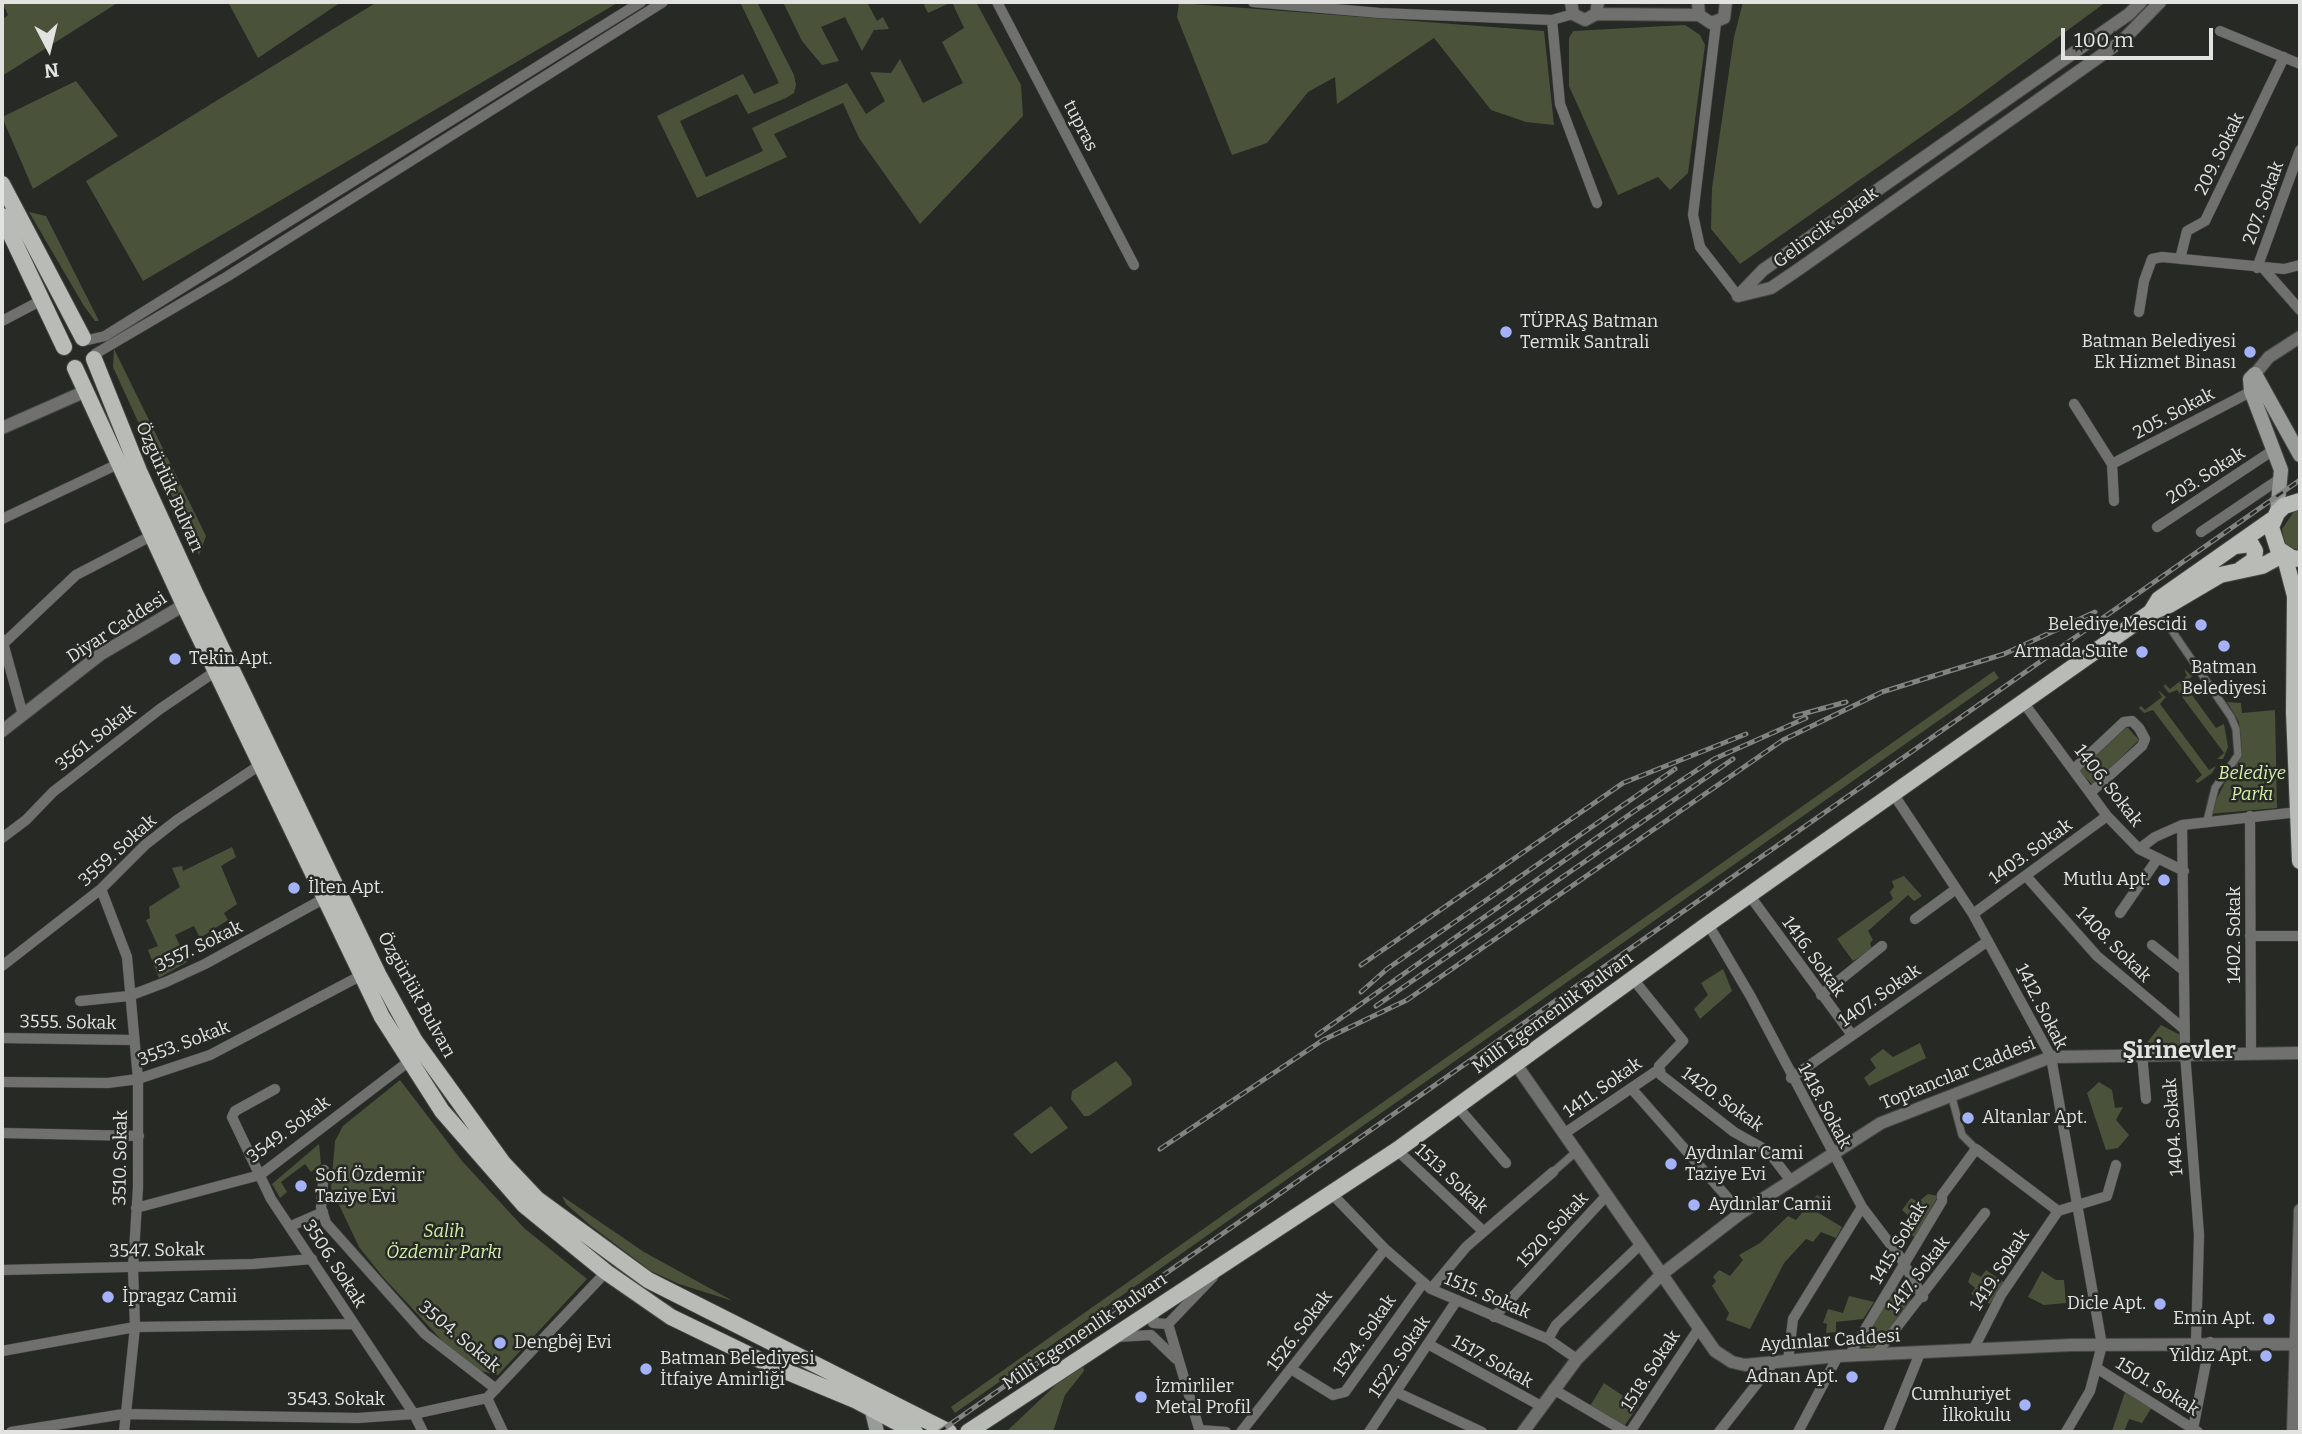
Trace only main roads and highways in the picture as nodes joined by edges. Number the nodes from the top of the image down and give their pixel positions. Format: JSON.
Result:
{"nodes":[{"id":1,"x":2,"y":184,"type":"edge"},
{"id":2,"x":2,"y":218,"type":"edge"},
{"id":3,"x":64,"y":348,"type":"junction"},
{"id":4,"x":90,"y":348,"type":"junction"},
{"id":5,"x":75,"y":368,"type":"junction"},
{"id":6,"x":2300,"y":455,"type":"edge"},
{"id":7,"x":2300,"y":501,"type":"edge"},
{"id":8,"x":2275,"y":516,"type":"junction"},
{"id":9,"x":2235,"y":546,"type":"junction"},
{"id":10,"x":2284,"y":554,"type":"junction"},
{"id":11,"x":2300,"y":559,"type":"edge"},
{"id":12,"x":2241,"y":569,"type":"junction"},
{"id":13,"x":2298,"y":589,"type":"edge"},
{"id":14,"x":2151,"y":612,"type":"junction"},
{"id":15,"x":2300,"y":861,"type":"edge"},
{"id":16,"x":735,"y":1322,"type":"junction"},
{"id":17,"x":723,"y":1342,"type":"junction"},
{"id":18,"x":872,"y":1411,"type":"junction"},
{"id":19,"x":1001,"y":1411,"type":"junction"},
{"id":20,"x":877,"y":1432,"type":"edge"},
{"id":21,"x":914,"y":1432,"type":"edge"},
{"id":22,"x":949,"y":1432,"type":"edge"},
{"id":23,"x":968,"y":1432,"type":"edge"},
{"id":24,"x":990,"y":1432,"type":"edge"}],
"edges":[{"from":1,"to":4,"type":"main road","name":"Özgürlük Bulvarı"},
{"from":2,"to":3,"type":"main road"},
{"from":3,"to":4,"type":"main road"},
{"from":3,"to":5,"type":"main road"},
{"from":4,"to":5,"type":"main road"},
{"from":4,"to":16,"type":"main road","name":"Özgürlük Bulvarı"},
{"from":5,"to":17,"type":"main road","name":"Özgürlük Bulvarı"},
{"from":6,"to":8,"type":"main road"},
{"from":7,"to":8,"type":"main road"},
{"from":8,"to":9,"type":"main road"},
{"from":8,"to":10,"type":"main road"},
{"from":9,"to":12,"type":"main road"},
{"from":9,"to":14,"type":"main road"},
{"from":10,"to":11,"type":"main road"},
{"from":10,"to":12,"type":"main road"},
{"from":10,"to":13,"type":"main road"},
{"from":12,"to":13,"type":"main road"},
{"from":12,"to":14,"type":"main road"},
{"from":13,"to":15,"type":"main road"},
{"from":14,"to":19,"type":"main road","name":"Millî Egemenlik Bulvarı"},
{"from":16,"to":17,"type":"main road"},
{"from":16,"to":22,"type":"main road","name":"Özgürlük Bulvarı"},
{"from":17,"to":18,"type":"main road","name":"Özgürlük Bulvarı"},
{"from":18,"to":20,"type":"main road"},
{"from":18,"to":21,"type":"main road","name":"Özgürlük Bulvarı"},
{"from":19,"to":23,"type":"main road","name":"Millî Egemenlik Bulvarı"},
{"from":19,"to":24,"type":"main road"}]}
